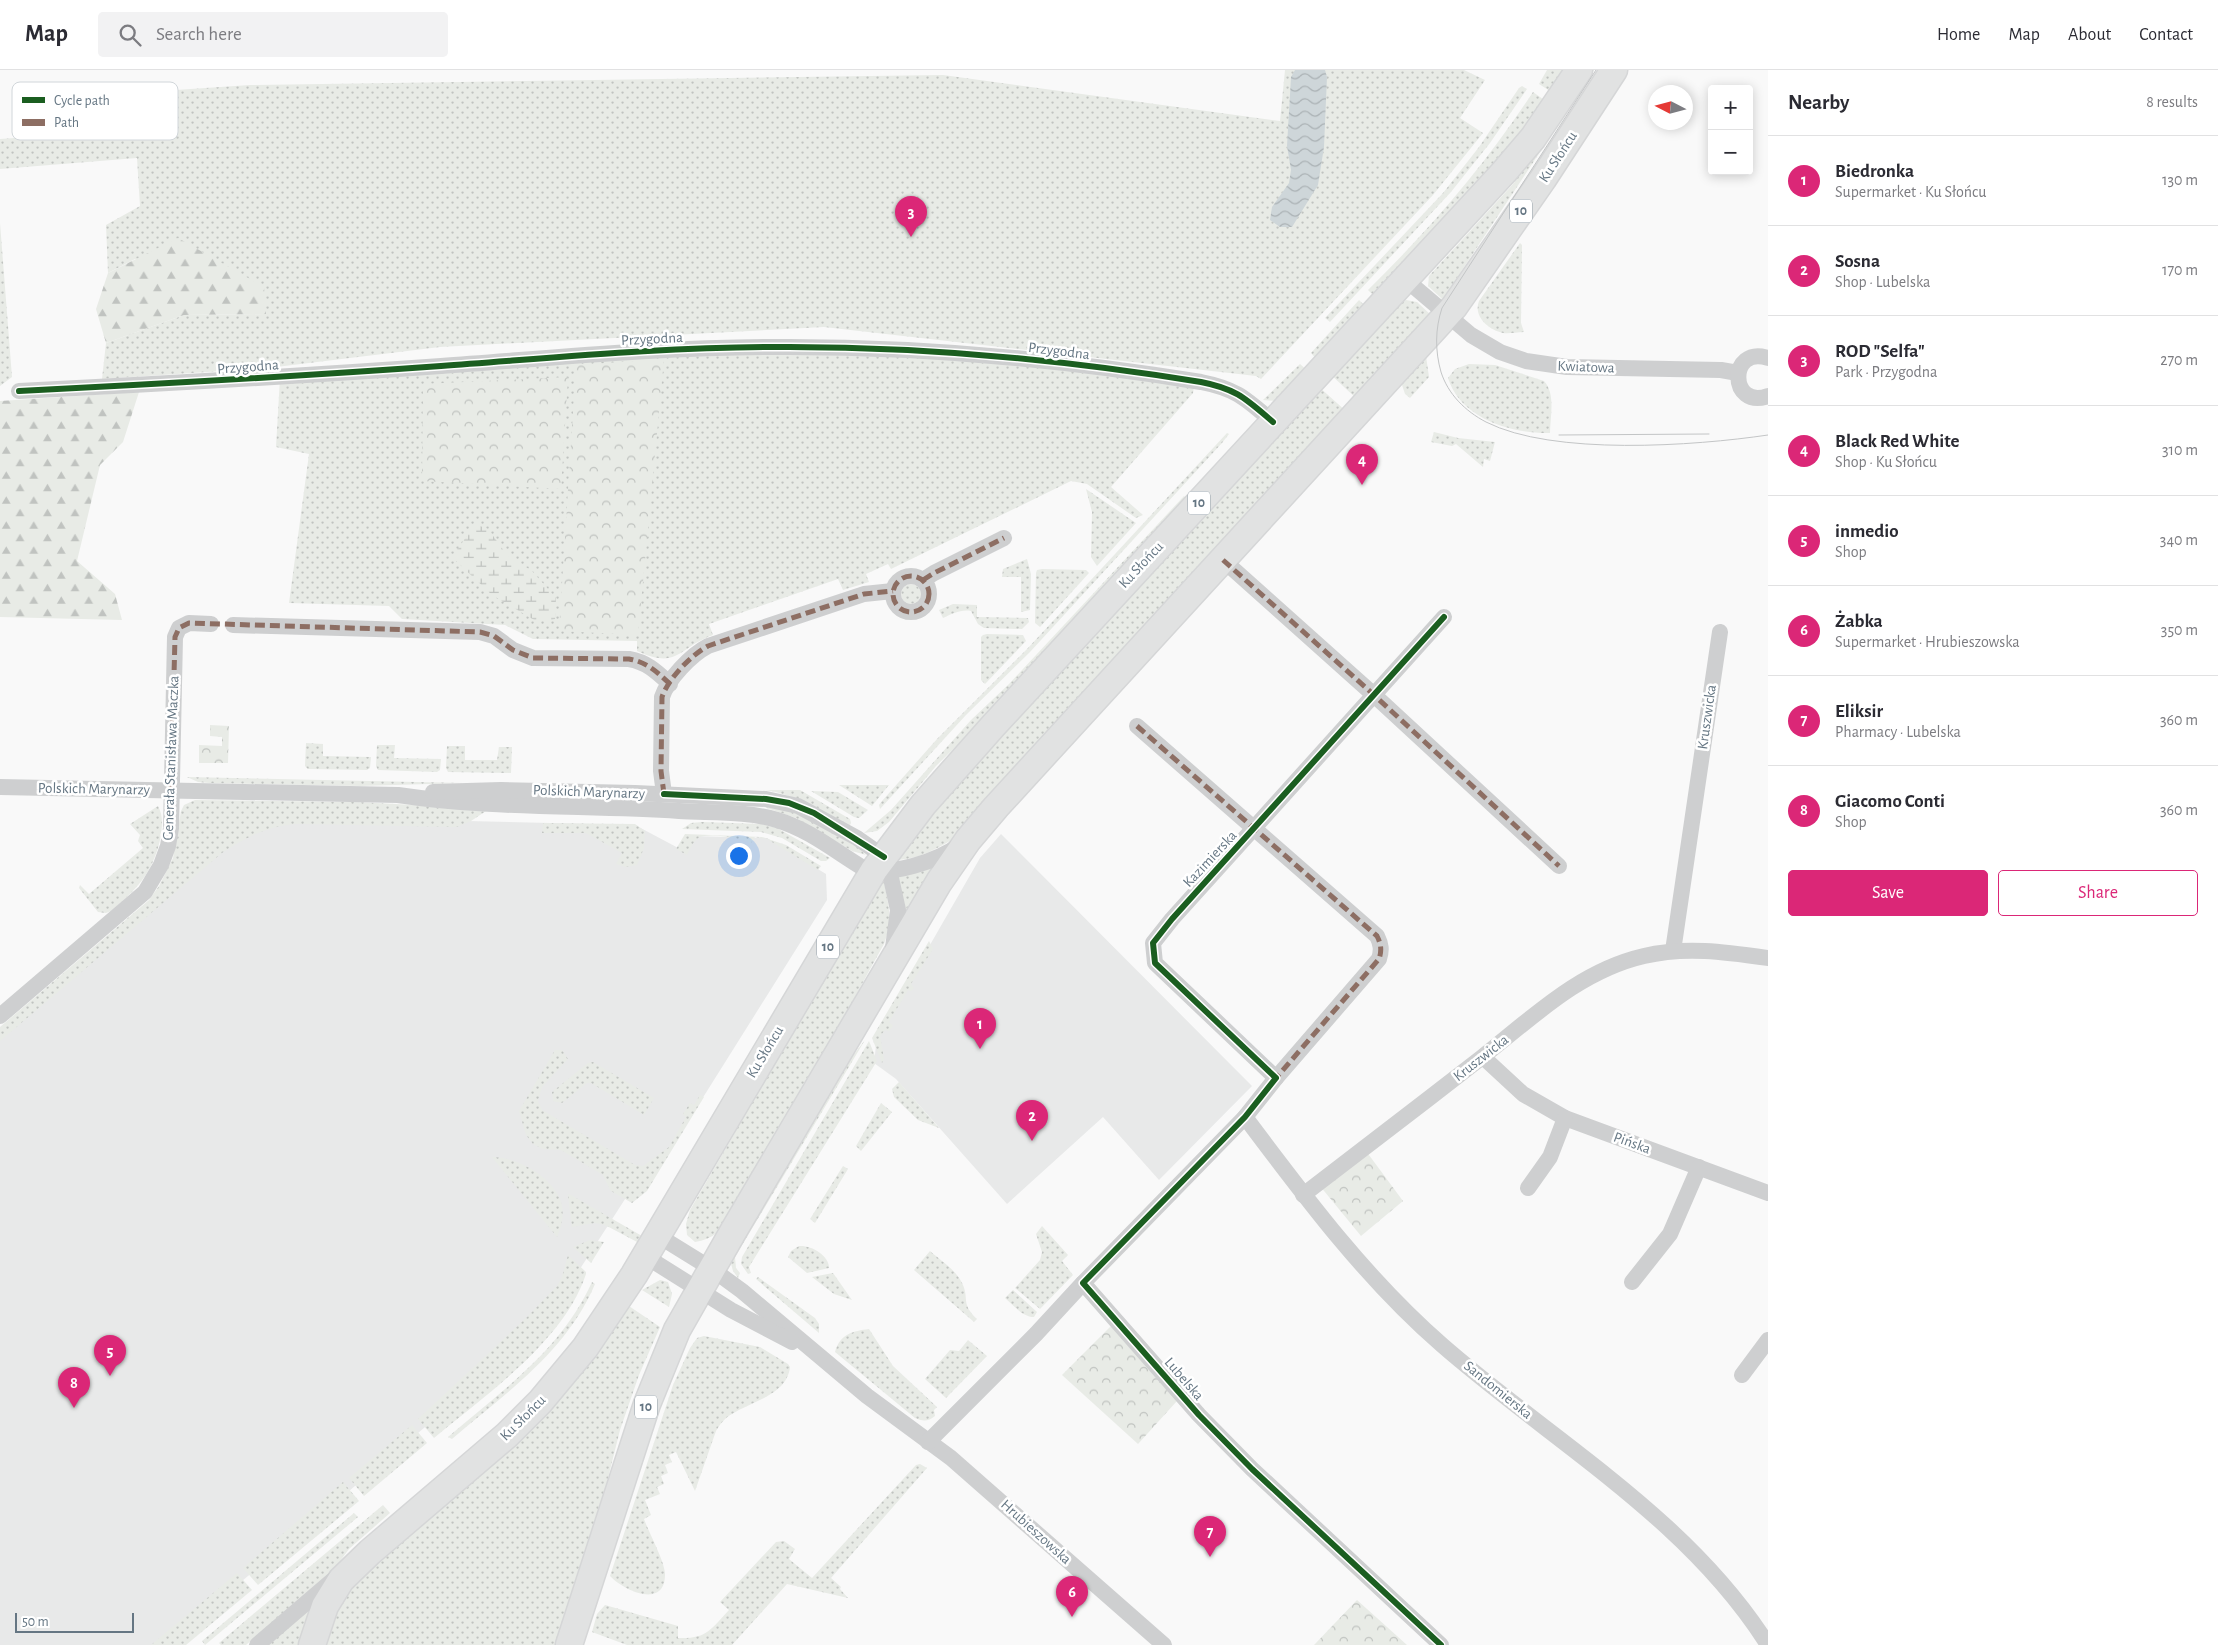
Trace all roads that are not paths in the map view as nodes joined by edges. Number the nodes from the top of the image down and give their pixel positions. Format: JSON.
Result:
{"nodes":[{"id":1,"x":1579,"y":70,"type":"edge"},
{"id":2,"x":1614,"y":70,"type":"edge"},
{"id":3,"x":1405,"y":279,"type":"junction"},
{"id":4,"x":1447,"y":315,"type":"junction"},
{"id":5,"x":1768,"y":358,"type":"edge"},
{"id":6,"x":1738,"y":373,"type":"junction"},
{"id":7,"x":20,"y":391,"type":"dead end"},
{"id":8,"x":1767,"y":399,"type":"edge"},
{"id":9,"x":1273,"y":422,"type":"junction"},
{"id":10,"x":1004,"y":538,"type":"dead end"},
{"id":11,"x":1223,"y":560,"type":"junction"},
{"id":12,"x":923,"y":580,"type":"junction"},
{"id":13,"x":893,"y":591,"type":"junction"},
{"id":14,"x":1444,"y":617,"type":"dead end"},
{"id":15,"x":211,"y":624,"type":"dead end"},
{"id":16,"x":233,"y":625,"type":"dead end"},
{"id":17,"x":1720,"y":632,"type":"dead end"},
{"id":18,"x":670,"y":684,"type":"junction"},
{"id":19,"x":1374,"y":694,"type":"junction"},
{"id":20,"x":1137,"y":726,"type":"dead end"},
{"id":21,"x":0,"y":787,"type":"edge"},
{"id":22,"x":171,"y":790,"type":"junction"},
{"id":23,"x":664,"y":794,"type":"junction"},
{"id":24,"x":398,"y":795,"type":"junction"},
{"id":25,"x":1255,"y":829,"type":"junction"},
{"id":26,"x":975,"y":830,"type":"junction"},
{"id":27,"x":883,"y":865,"type":"junction"},
{"id":28,"x":1560,"y":866,"type":"dead end"},
{"id":29,"x":1673,"y":951,"type":"junction"},
{"id":30,"x":1768,"y":958,"type":"edge"},
{"id":31,"x":884,"y":974,"type":"junction"},
{"id":32,"x":0,"y":1016,"type":"edge"},
{"id":33,"x":1483,"y":1057,"type":"junction"},
{"id":34,"x":1276,"y":1078,"type":"junction"},
{"id":35,"x":1245,"y":1117,"type":"junction"},
{"id":36,"x":1565,"y":1118,"type":"junction"},
{"id":37,"x":1699,"y":1167,"type":"junction"},
{"id":38,"x":1528,"y":1188,"type":"dead end"},
{"id":39,"x":1768,"y":1193,"type":"edge"},
{"id":40,"x":1304,"y":1195,"type":"junction"},
{"id":41,"x":651,"y":1245,"type":"junction"},
{"id":42,"x":712,"y":1269,"type":"junction"},
{"id":43,"x":1632,"y":1282,"type":"dead end"},
{"id":44,"x":1083,"y":1283,"type":"junction"},
{"id":45,"x":699,"y":1291,"type":"junction"},
{"id":46,"x":1768,"y":1340,"type":"edge"},
{"id":47,"x":816,"y":1354,"type":"junction"},
{"id":48,"x":1742,"y":1375,"type":"dead end"},
{"id":49,"x":928,"y":1442,"type":"junction"},
{"id":50,"x":370,"y":1552,"type":"junction"},
{"id":51,"x":257,"y":1645,"type":"edge"},
{"id":52,"x":312,"y":1645,"type":"edge"},
{"id":53,"x":568,"y":1645,"type":"edge"},
{"id":54,"x":1164,"y":1645,"type":"edge"},
{"id":55,"x":1441,"y":1645,"type":"edge"},
{"id":56,"x":1768,"y":1645,"type":"edge"}],
"edges":[{"from":1,"to":3,"type":"main road","name":"Ku Słońcu","number":"10"},
{"from":2,"to":4,"type":"main road","name":"Ku Słońcu","number":"10"},
{"from":3,"to":4,"type":"street"},
{"from":3,"to":9,"type":"main road","name":"Ku Słońcu","number":"10"},
{"from":4,"to":6,"type":"street","name":"Kwiatowa"},
{"from":4,"to":11,"type":"main road","name":"Ku Słońcu","number":"10"},
{"from":5,"to":6,"type":"street"},
{"from":6,"to":8,"type":"street"},
{"from":7,"to":9,"type":"street","name":"Przygodna"},
{"from":9,"to":27,"type":"main road","name":"Ku Słońcu","number":"10"},
{"from":10,"to":12,"type":"street"},
{"from":11,"to":19,"type":"street"},
{"from":11,"to":26,"type":"main road","name":"Ku Słońcu","number":"10"},
{"from":12,"to":13,"type":"street"},
{"from":12,"to":13,"type":"street"},
{"from":13,"to":18,"type":"street"},
{"from":14,"to":19,"type":"street","name":"Kazimierska"},
{"from":15,"to":22,"type":"street","name":"Generała Stanisława Maczka"},
{"from":16,"to":18,"type":"street"},
{"from":17,"to":29,"type":"street","name":"Kruszwicka"},
{"from":18,"to":23,"type":"street"},
{"from":19,"to":25,"type":"street","name":"Kazimierska"},
{"from":19,"to":28,"type":"street"},
{"from":20,"to":25,"type":"street","name":"Kazimierska"},
{"from":21,"to":22,"type":"street","name":"Polskich Marynarzy"},
{"from":22,"to":24,"type":"street","name":"Polskich Marynarzy"},
{"from":22,"to":32,"type":"street","name":"Generała Stanisława Maczka"},
{"from":23,"to":24,"type":"street","name":"Polskich Marynarzy"},
{"from":23,"to":27,"type":"street","name":"Polskich Marynarzy"},
{"from":24,"to":27,"type":"street","name":"Polskich Marynarzy"},
{"from":25,"to":34,"type":"street","name":"Kazimierska"},
{"from":25,"to":34,"type":"street","name":"Kazimierska"},
{"from":26,"to":27,"type":"street","name":"Ku Słońcu"},
{"from":26,"to":31,"type":"main road","name":"Ku Słońcu","number":"10"},
{"from":27,"to":31,"type":"street","name":"Ku Słońcu"},
{"from":27,"to":41,"type":"main road","name":"Ku Słońcu","number":"10"},
{"from":29,"to":30,"type":"street","name":"Kruszwicka"},
{"from":29,"to":33,"type":"street","name":"Kruszwicka"},
{"from":31,"to":42,"type":"main road","name":"Ku Słońcu","number":"10"},
{"from":33,"to":36,"type":"street","name":"Pińska"},
{"from":33,"to":40,"type":"street","name":"Kruszwicka"},
{"from":34,"to":35,"type":"street","name":"Kazimierska"},
{"from":35,"to":40,"type":"street","name":"Sandomierska"},
{"from":35,"to":44,"type":"street"},
{"from":36,"to":37,"type":"street","name":"Pińska"},
{"from":36,"to":38,"type":"street"},
{"from":37,"to":39,"type":"street","name":"Pińska"},
{"from":37,"to":43,"type":"street"},
{"from":40,"to":56,"type":"street","name":"Sandomierska"},
{"from":41,"to":42,"type":"street"},
{"from":41,"to":45,"type":"street"},
{"from":41,"to":50,"type":"main road","name":"Ku Słońcu","number":"10"},
{"from":42,"to":45,"type":"main road","name":"Ku Słońcu","number":"10"},
{"from":42,"to":47,"type":"street","name":"Hrubieszowska"},
{"from":44,"to":49,"type":"street"},
{"from":44,"to":55,"type":"street","name":"Lubelska"},
{"from":45,"to":47,"type":"street","name":"Hrubieszowska"},
{"from":45,"to":53,"type":"main road","name":"Ku Słońcu","number":"10"},
{"from":46,"to":48,"type":"street"},
{"from":47,"to":49,"type":"street","name":"Hrubieszowska"},
{"from":49,"to":54,"type":"street","name":"Hrubieszowska"},
{"from":50,"to":51,"type":"street","name":"Ku Słońcu"},
{"from":50,"to":52,"type":"main road","name":"Ku Słońcu","number":"10"}]}
